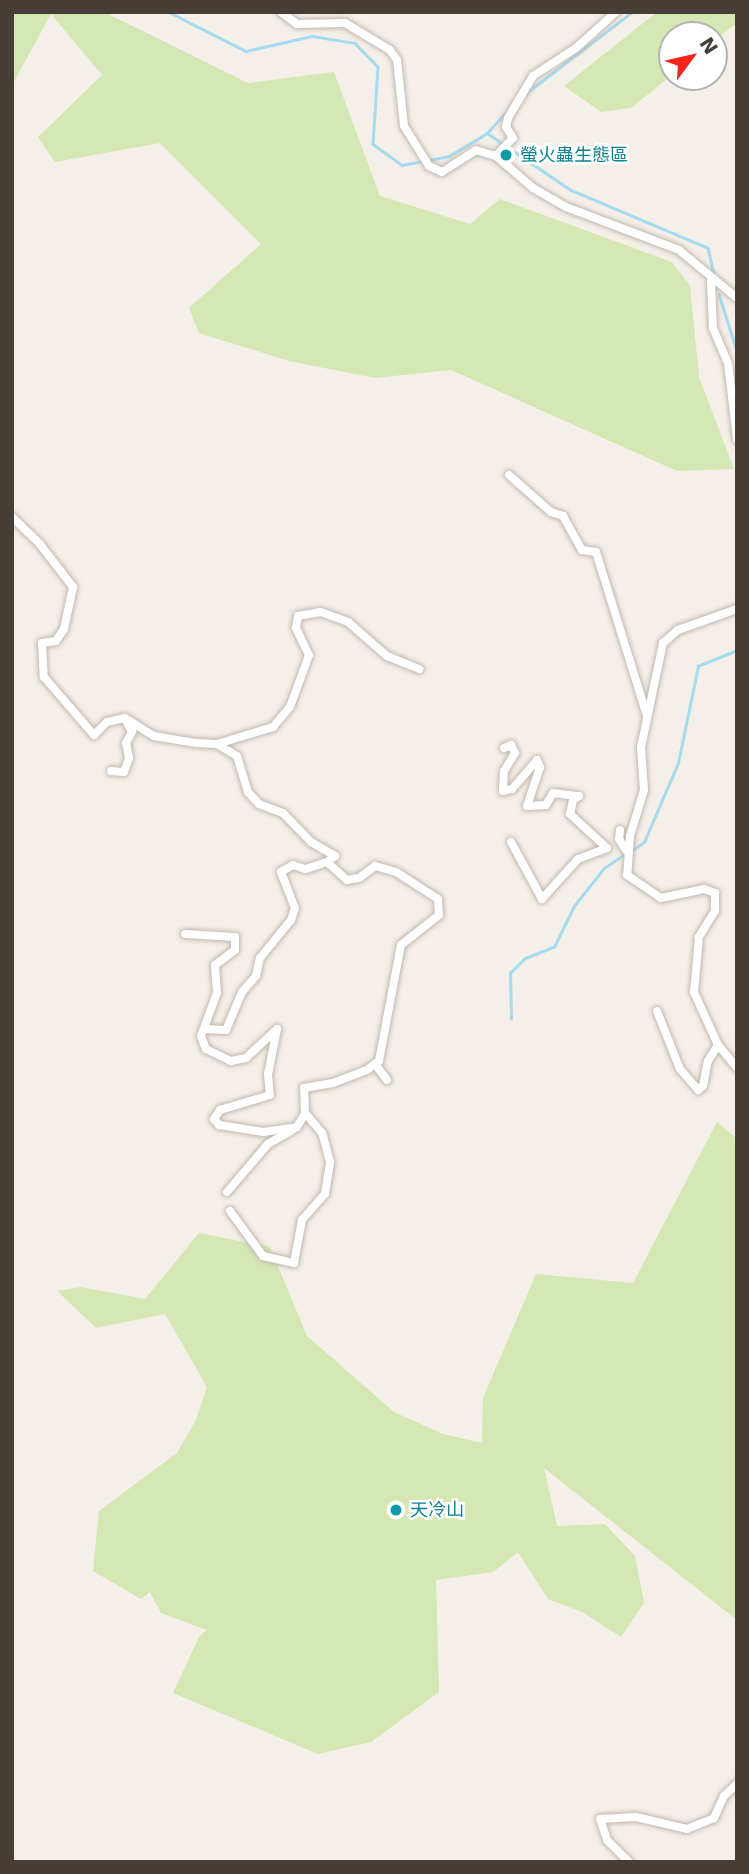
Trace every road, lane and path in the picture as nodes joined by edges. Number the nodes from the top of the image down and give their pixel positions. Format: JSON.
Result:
{"nodes":[{"id":1,"x":281,"y":12,"type":"edge"},
{"id":2,"x":616,"y":12,"type":"edge"},
{"id":3,"x":496,"y":156,"type":"junction"},
{"id":4,"x":711,"y":281,"type":"junction"},
{"id":5,"x":737,"y":299,"type":"edge"},
{"id":6,"x":737,"y":439,"type":"edge"},
{"id":7,"x":509,"y":475,"type":"dead end"},
{"id":8,"x":12,"y":517,"type":"edge"},
{"id":9,"x":737,"y":608,"type":"edge"},
{"id":10,"x":419,"y":669,"type":"dead end"},
{"id":11,"x":125,"y":719,"type":"junction"},
{"id":12,"x":648,"y":719,"type":"junction"},
{"id":13,"x":217,"y":744,"type":"junction"},
{"id":14,"x":504,"y":748,"type":"dead end"},
{"id":15,"x":111,"y":771,"type":"dead end"},
{"id":16,"x":620,"y":830,"type":"dead end"},
{"id":17,"x":510,"y":842,"type":"dead end"},
{"id":18,"x":607,"y":848,"type":"junction"},
{"id":19,"x":628,"y":853,"type":"junction"},
{"id":20,"x":327,"y":862,"type":"junction"},
{"id":21,"x":185,"y":934,"type":"dead end"},
{"id":22,"x":657,"y":1011,"type":"dead end"},
{"id":23,"x":205,"y":1029,"type":"junction"},
{"id":24,"x":718,"y":1045,"type":"junction"},
{"id":25,"x":375,"y":1064,"type":"junction"},
{"id":26,"x":737,"y":1069,"type":"edge"},
{"id":27,"x":387,"y":1080,"type":"dead end"},
{"id":28,"x":305,"y":1113,"type":"junction"},
{"id":29,"x":297,"y":1128,"type":"junction"},
{"id":30,"x":227,"y":1192,"type":"dead end"},
{"id":31,"x":230,"y":1212,"type":"dead end"},
{"id":32,"x":737,"y":1784,"type":"edge"},
{"id":33,"x":629,"y":1862,"type":"edge"}],
"edges":[{"from":1,"to":3,"type":"street"},
{"from":2,"to":3,"type":"street"},
{"from":3,"to":4,"type":"street"},
{"from":4,"to":5,"type":"street"},
{"from":4,"to":6,"type":"street"},
{"from":7,"to":12,"type":"street"},
{"from":8,"to":11,"type":"street"},
{"from":9,"to":12,"type":"street"},
{"from":10,"to":13,"type":"street"},
{"from":11,"to":13,"type":"street"},
{"from":11,"to":15,"type":"street"},
{"from":12,"to":19,"type":"street"},
{"from":13,"to":20,"type":"street"},
{"from":14,"to":18,"type":"street"},
{"from":16,"to":19,"type":"street"},
{"from":17,"to":18,"type":"street"},
{"from":18,"to":19,"type":"street"},
{"from":19,"to":24,"type":"street"},
{"from":20,"to":23,"type":"street"},
{"from":20,"to":25,"type":"street"},
{"from":21,"to":23,"type":"street"},
{"from":22,"to":24,"type":"street"},
{"from":23,"to":29,"type":"street"},
{"from":24,"to":26,"type":"street"},
{"from":25,"to":27,"type":"street"},
{"from":25,"to":28,"type":"street"},
{"from":28,"to":29,"type":"street"},
{"from":28,"to":31,"type":"street"},
{"from":29,"to":30,"type":"street"},
{"from":32,"to":33,"type":"street"}]}
